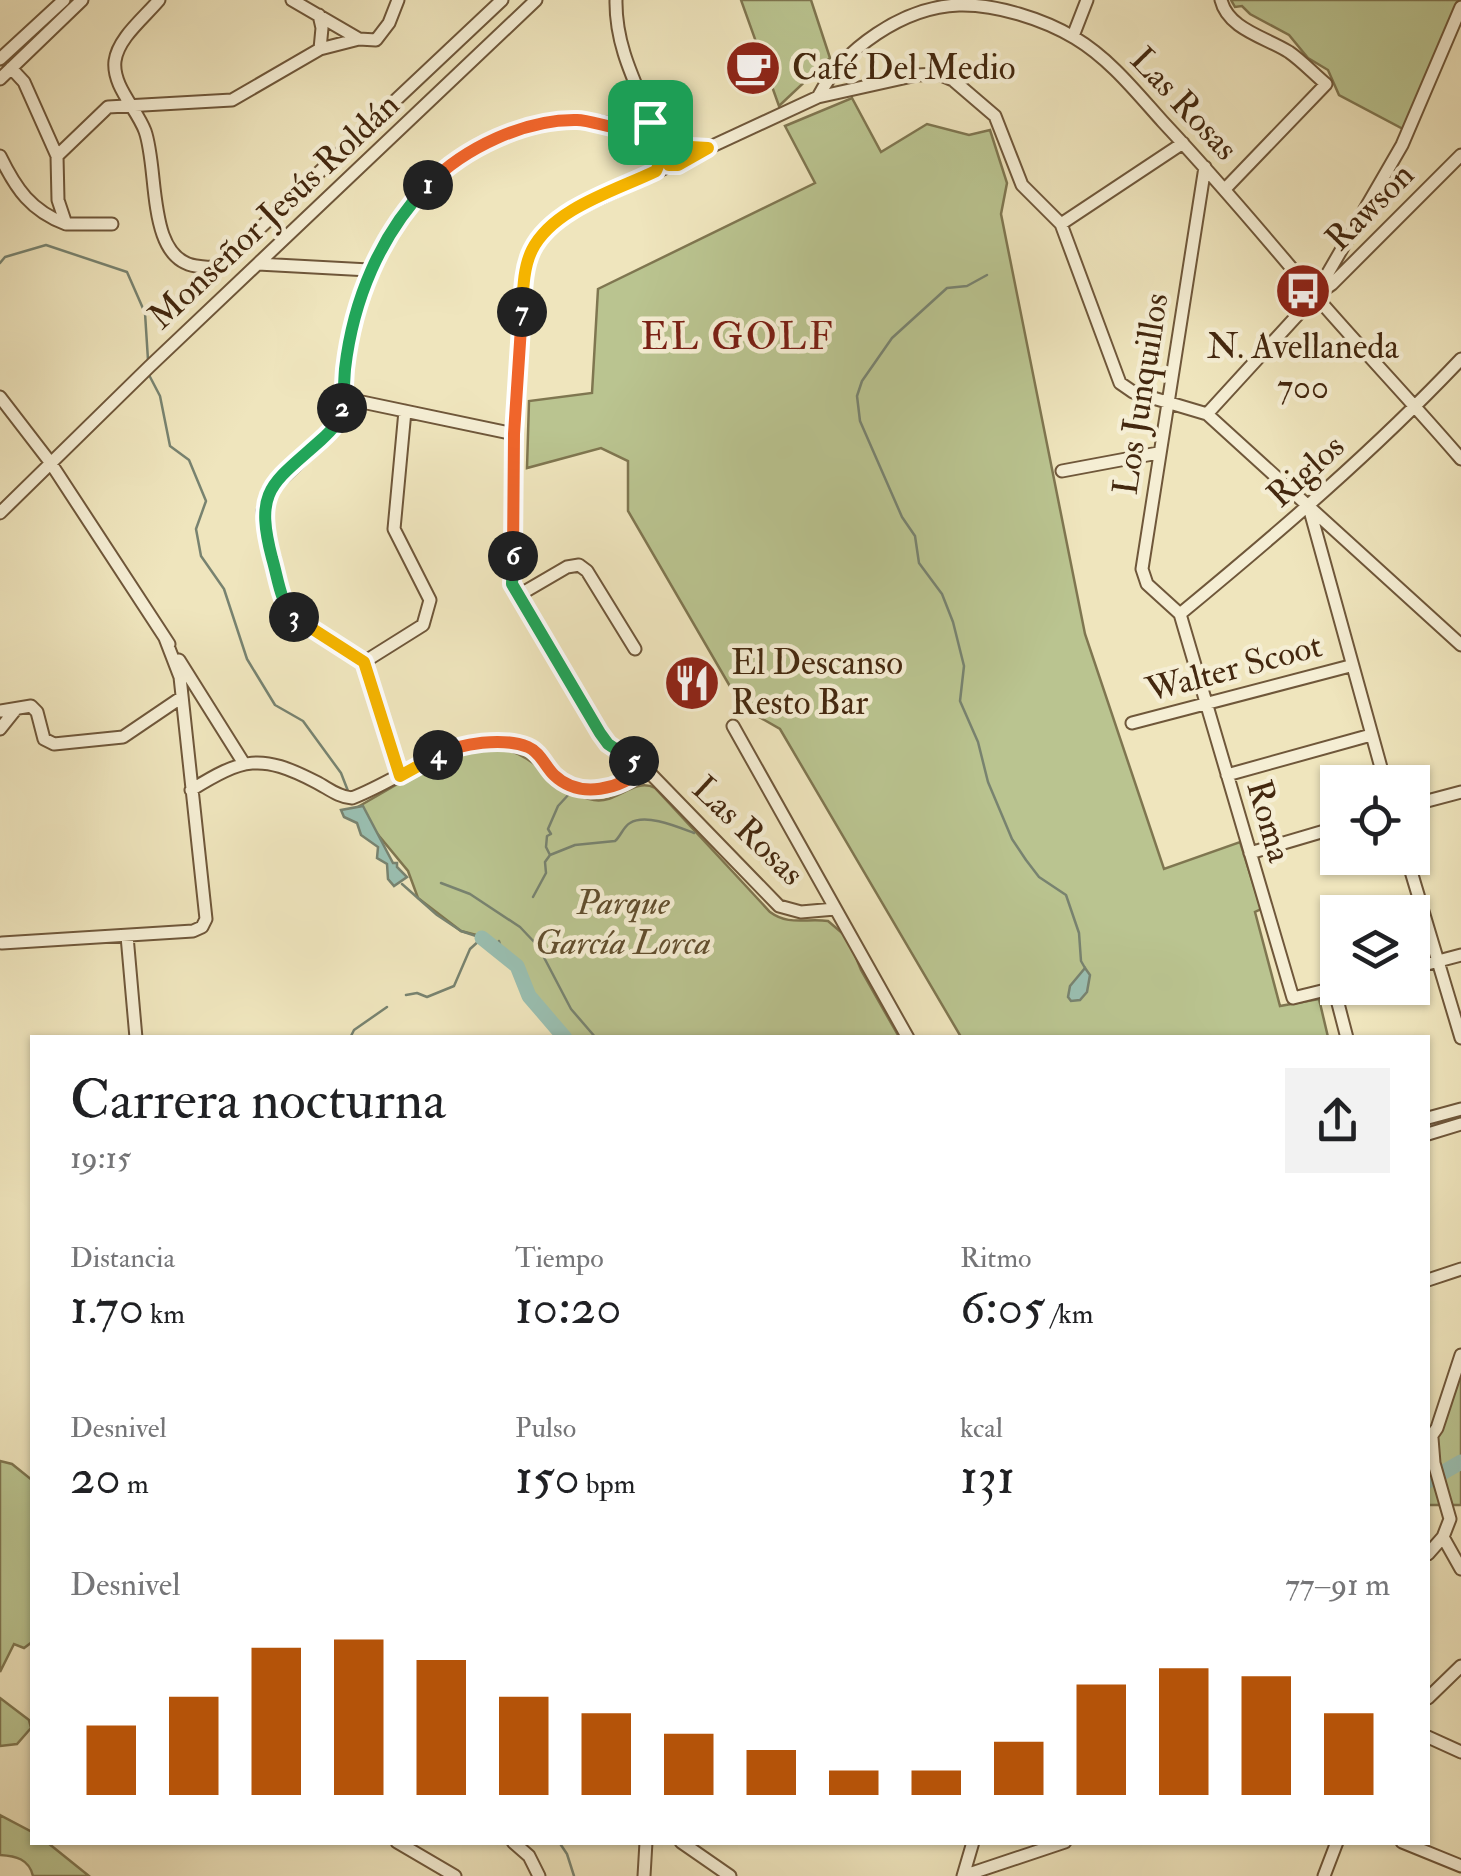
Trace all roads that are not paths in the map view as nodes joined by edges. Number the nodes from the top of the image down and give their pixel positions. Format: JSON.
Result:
{"nodes":[{"id":1,"x":64,"y":0,"type":"edge"},
{"id":2,"x":82,"y":0,"type":"edge"},
{"id":3,"x":160,"y":0,"type":"edge"},
{"id":4,"x":292,"y":0,"type":"edge"},
{"id":5,"x":398,"y":0,"type":"edge"},
{"id":6,"x":502,"y":0,"type":"edge"},
{"id":7,"x":536,"y":0,"type":"edge"},
{"id":8,"x":616,"y":0,"type":"edge"},
{"id":9,"x":1087,"y":0,"type":"edge"},
{"id":10,"x":1221,"y":0,"type":"edge"},
{"id":11,"x":1461,"y":7,"type":"edge"},
{"id":12,"x":318,"y":15,"type":"junction"},
{"id":13,"x":1073,"y":36,"type":"junction"},
{"id":14,"x":360,"y":39,"type":"junction"},
{"id":15,"x":320,"y":49,"type":"junction"},
{"id":16,"x":0,"y":59,"type":"edge"},
{"id":17,"x":12,"y":68,"type":"junction"},
{"id":18,"x":0,"y":79,"type":"edge"},
{"id":19,"x":818,"y":98,"type":"junction"},
{"id":20,"x":131,"y":105,"type":"junction"},
{"id":21,"x":650,"y":122,"type":"junction"},
{"id":22,"x":636,"y":132,"type":"junction"},
{"id":23,"x":656,"y":136,"type":"junction"},
{"id":24,"x":1183,"y":143,"type":"junction"},
{"id":25,"x":674,"y":155,"type":"junction"},
{"id":26,"x":0,"y":156,"type":"edge"},
{"id":27,"x":57,"y":156,"type":"junction"},
{"id":28,"x":1460,"y":157,"type":"edge"},
{"id":29,"x":1205,"y":167,"type":"junction"},
{"id":30,"x":1225,"y":189,"type":"junction"},
{"id":31,"x":66,"y":224,"type":"junction"},
{"id":32,"x":112,"y":224,"type":"dead end"},
{"id":33,"x":1061,"y":224,"type":"junction"},
{"id":34,"x":258,"y":264,"type":"junction"},
{"id":35,"x":369,"y":270,"type":"junction"},
{"id":36,"x":1315,"y":296,"type":"junction"},
{"id":37,"x":1461,"y":359,"type":"edge"},
{"id":38,"x":0,"y":397,"type":"edge"},
{"id":39,"x":344,"y":398,"type":"junction"},
{"id":40,"x":1167,"y":402,"type":"junction"},
{"id":41,"x":1416,"y":406,"type":"junction"},
{"id":42,"x":405,"y":411,"type":"junction"},
{"id":43,"x":1208,"y":414,"type":"junction"},
{"id":44,"x":514,"y":434,"type":"junction"},
{"id":45,"x":1158,"y":453,"type":"junction"},
{"id":46,"x":1461,"y":459,"type":"edge"},
{"id":47,"x":50,"y":462,"type":"junction"},
{"id":48,"x":1062,"y":472,"type":"dead end"},
{"id":49,"x":1309,"y":507,"type":"junction"},
{"id":50,"x":0,"y":513,"type":"edge"},
{"id":51,"x":519,"y":595,"type":"junction"},
{"id":52,"x":1180,"y":614,"type":"junction"},
{"id":53,"x":165,"y":638,"type":"junction"},
{"id":54,"x":1461,"y":645,"type":"edge"},
{"id":55,"x":635,"y":649,"type":"dead end"},
{"id":56,"x":364,"y":662,"type":"junction"},
{"id":57,"x":1350,"y":666,"type":"junction"},
{"id":58,"x":182,"y":697,"type":"junction"},
{"id":59,"x":1207,"y":706,"type":"junction"},
{"id":60,"x":16,"y":709,"type":"junction"},
{"id":61,"x":0,"y":711,"type":"edge"},
{"id":62,"x":1132,"y":723,"type":"dead end"},
{"id":63,"x":733,"y":726,"type":"dead end"},
{"id":64,"x":0,"y":730,"type":"edge"},
{"id":65,"x":1371,"y":735,"type":"junction"},
{"id":66,"x":243,"y":762,"type":"junction"},
{"id":67,"x":1380,"y":765,"type":"edge"},
{"id":68,"x":644,"y":768,"type":"junction"},
{"id":69,"x":1227,"y":774,"type":"junction"},
{"id":70,"x":400,"y":776,"type":"junction"},
{"id":71,"x":191,"y":790,"type":"junction"},
{"id":72,"x":1461,"y":792,"type":"edge"},
{"id":73,"x":1430,"y":800,"type":"edge"},
{"id":74,"x":1320,"y":833,"type":"edge"},
{"id":75,"x":1250,"y":854,"type":"junction"},
{"id":76,"x":1412,"y":875,"type":"edge"},
{"id":77,"x":836,"y":909,"type":"junction"},
{"id":78,"x":128,"y":936,"type":"junction"},
{"id":79,"x":2,"y":943,"type":"dead end"},
{"id":80,"x":1461,"y":955,"type":"edge"},
{"id":81,"x":1438,"y":962,"type":"junction"},
{"id":82,"x":1430,"y":964,"type":"edge"},
{"id":83,"x":1320,"y":992,"type":"edge"},
{"id":84,"x":1340,"y":1005,"type":"edge"},
{"id":85,"x":136,"y":1035,"type":"edge"},
{"id":86,"x":906,"y":1035,"type":"edge"},
{"id":87,"x":1346,"y":1035,"type":"edge"},
{"id":88,"x":1461,"y":1038,"type":"edge"},
{"id":89,"x":1461,"y":1109,"type":"edge"},
{"id":90,"x":1430,"y":1117,"type":"edge"},
{"id":91,"x":1461,"y":1124,"type":"edge"},
{"id":92,"x":1430,"y":1133,"type":"edge"},
{"id":93,"x":1461,"y":1269,"type":"edge"},
{"id":94,"x":1430,"y":1279,"type":"edge"},
{"id":95,"x":1461,"y":1355,"type":"edge"},
{"id":96,"x":1430,"y":1439,"type":"edge"},
{"id":97,"x":1456,"y":1518,"type":"edge"},
{"id":98,"x":1443,"y":1537,"type":"junction"},
{"id":99,"x":1430,"y":1552,"type":"edge"},
{"id":100,"x":1461,"y":1568,"type":"edge"},
{"id":101,"x":1461,"y":1666,"type":"edge"},
{"id":102,"x":1430,"y":1696,"type":"edge"},
{"id":103,"x":1430,"y":1738,"type":"edge"},
{"id":104,"x":1461,"y":1752,"type":"edge"},
{"id":105,"x":402,"y":1845,"type":"edge"},
{"id":106,"x":517,"y":1845,"type":"edge"},
{"id":107,"x":646,"y":1845,"type":"edge"},
{"id":108,"x":684,"y":1845,"type":"edge"},
{"id":109,"x":972,"y":1845,"type":"edge"},
{"id":110,"x":1056,"y":1845,"type":"edge"},
{"id":111,"x":1337,"y":1845,"type":"edge"},
{"id":112,"x":1409,"y":1845,"type":"edge"},
{"id":113,"x":1461,"y":1866,"type":"edge"},
{"id":114,"x":455,"y":1876,"type":"edge"},
{"id":115,"x":539,"y":1876,"type":"edge"},
{"id":116,"x":644,"y":1876,"type":"edge"},
{"id":117,"x":730,"y":1876,"type":"edge"},
{"id":118,"x":963,"y":1876,"type":"edge"},
{"id":119,"x":1324,"y":1876,"type":"edge"}],
"edges":[{"from":1,"to":16,"type":"street"},
{"from":2,"to":17,"type":"street"},
{"from":3,"to":20,"type":"street"},
{"from":4,"to":12,"type":"street"},
{"from":5,"to":14,"type":"street"},
{"from":6,"to":20,"type":"street"},
{"from":7,"to":34,"type":"street","name":"Monseñor Jesús Roldán"},
{"from":8,"to":21,"type":"street"},
{"from":9,"to":13,"type":"street"},
{"from":10,"to":30,"type":"street"},
{"from":11,"to":36,"type":"street"},
{"from":12,"to":14,"type":"street"},
{"from":12,"to":15,"type":"street"},
{"from":13,"to":19,"type":"street","name":"Las Rosas"},
{"from":13,"to":24,"type":"street","name":"Las Rosas"},
{"from":14,"to":15,"type":"street"},
{"from":15,"to":20,"type":"street"},
{"from":17,"to":18,"type":"street"},
{"from":17,"to":27,"type":"street"},
{"from":19,"to":25,"type":"street","name":"Las Rosas"},
{"from":19,"to":33,"type":"street"},
{"from":20,"to":27,"type":"street"},
{"from":21,"to":22,"type":"street"},
{"from":21,"to":23,"type":"street"},
{"from":22,"to":23,"type":"street"},
{"from":22,"to":35,"type":"street"},
{"from":23,"to":25,"type":"street"},
{"from":24,"to":29,"type":"street","name":"Las Rosas"},
{"from":24,"to":33,"type":"street"},
{"from":25,"to":44,"type":"street","name":"Las Rosas"},
{"from":26,"to":31,"type":"street"},
{"from":27,"to":31,"type":"street"},
{"from":28,"to":36,"type":"street","name":"Rawson"},
{"from":29,"to":30,"type":"street","name":"Las Rosas"},
{"from":29,"to":40,"type":"street","name":"Los Junquillos"},
{"from":30,"to":36,"type":"street","name":"Las Rosas"},
{"from":31,"to":32,"type":"street"},
{"from":33,"to":40,"type":"street"},
{"from":34,"to":35,"type":"street"},
{"from":34,"to":47,"type":"street","name":"Monseñor Jesús Roldán"},
{"from":35,"to":39,"type":"street"},
{"from":36,"to":41,"type":"street","name":"Las Rosas"},
{"from":36,"to":43,"type":"street"},
{"from":37,"to":41,"type":"street","name":"Riglos"},
{"from":38,"to":47,"type":"street"},
{"from":39,"to":42,"type":"street"},
{"from":39,"to":56,"type":"street"},
{"from":40,"to":43,"type":"street"},
{"from":40,"to":45,"type":"street","name":"Los Junquillos"},
{"from":41,"to":46,"type":"street","name":"Las Rosas"},
{"from":41,"to":49,"type":"street","name":"Riglos"},
{"from":42,"to":44,"type":"street"},
{"from":42,"to":56,"type":"street"},
{"from":43,"to":49,"type":"street"},
{"from":44,"to":51,"type":"street","name":"Las Rosas"},
{"from":45,"to":48,"type":"street"},
{"from":45,"to":52,"type":"street","name":"Los Junquillos"},
{"from":47,"to":50,"type":"street","name":"Monseñor Jesús Roldán"},
{"from":47,"to":53,"type":"street"},
{"from":49,"to":52,"type":"street","name":"Riglos"},
{"from":49,"to":54,"type":"street"},
{"from":49,"to":57,"type":"street"},
{"from":51,"to":55,"type":"street"},
{"from":51,"to":68,"type":"street","name":"Las Rosas"},
{"from":52,"to":59,"type":"street","name":"Roma"},
{"from":53,"to":58,"type":"street"},
{"from":53,"to":66,"type":"street"},
{"from":56,"to":70,"type":"street"},
{"from":57,"to":59,"type":"street","name":"Walter Scoot"},
{"from":57,"to":65,"type":"street"},
{"from":58,"to":60,"type":"street"},
{"from":58,"to":71,"type":"street"},
{"from":59,"to":62,"type":"street","name":"Walter Scoot"},
{"from":59,"to":69,"type":"street","name":"Roma"},
{"from":60,"to":61,"type":"street"},
{"from":60,"to":64,"type":"street"},
{"from":63,"to":77,"type":"street"},
{"from":65,"to":67,"type":"street"},
{"from":65,"to":69,"type":"street"},
{"from":66,"to":70,"type":"street"},
{"from":66,"to":71,"type":"street"},
{"from":68,"to":70,"type":"street"},
{"from":68,"to":77,"type":"street","name":"Las Rosas"},
{"from":69,"to":75,"type":"street","name":"Roma"},
{"from":71,"to":78,"type":"street"},
{"from":72,"to":73,"type":"street"},
{"from":74,"to":75,"type":"street"},
{"from":75,"to":83,"type":"street","name":"Roma"},
{"from":76,"to":81,"type":"street"},
{"from":77,"to":86,"type":"street"},
{"from":78,"to":79,"type":"street"},
{"from":78,"to":85,"type":"street"},
{"from":80,"to":81,"type":"street"},
{"from":81,"to":82,"type":"street"},
{"from":81,"to":88,"type":"street"},
{"from":84,"to":87,"type":"street"},
{"from":89,"to":90,"type":"street"},
{"from":91,"to":92,"type":"street"},
{"from":93,"to":94,"type":"street"},
{"from":95,"to":96,"type":"street"},
{"from":96,"to":97,"type":"street"},
{"from":97,"to":98,"type":"street"},
{"from":98,"to":99,"type":"street"},
{"from":98,"to":100,"type":"street"},
{"from":101,"to":102,"type":"street"},
{"from":103,"to":104,"type":"street"},
{"from":105,"to":114,"type":"street"},
{"from":106,"to":115,"type":"street"},
{"from":107,"to":116,"type":"street"},
{"from":108,"to":117,"type":"street"},
{"from":109,"to":118,"type":"street"},
{"from":110,"to":118,"type":"street"},
{"from":111,"to":119,"type":"street"},
{"from":112,"to":113,"type":"street"}]}
